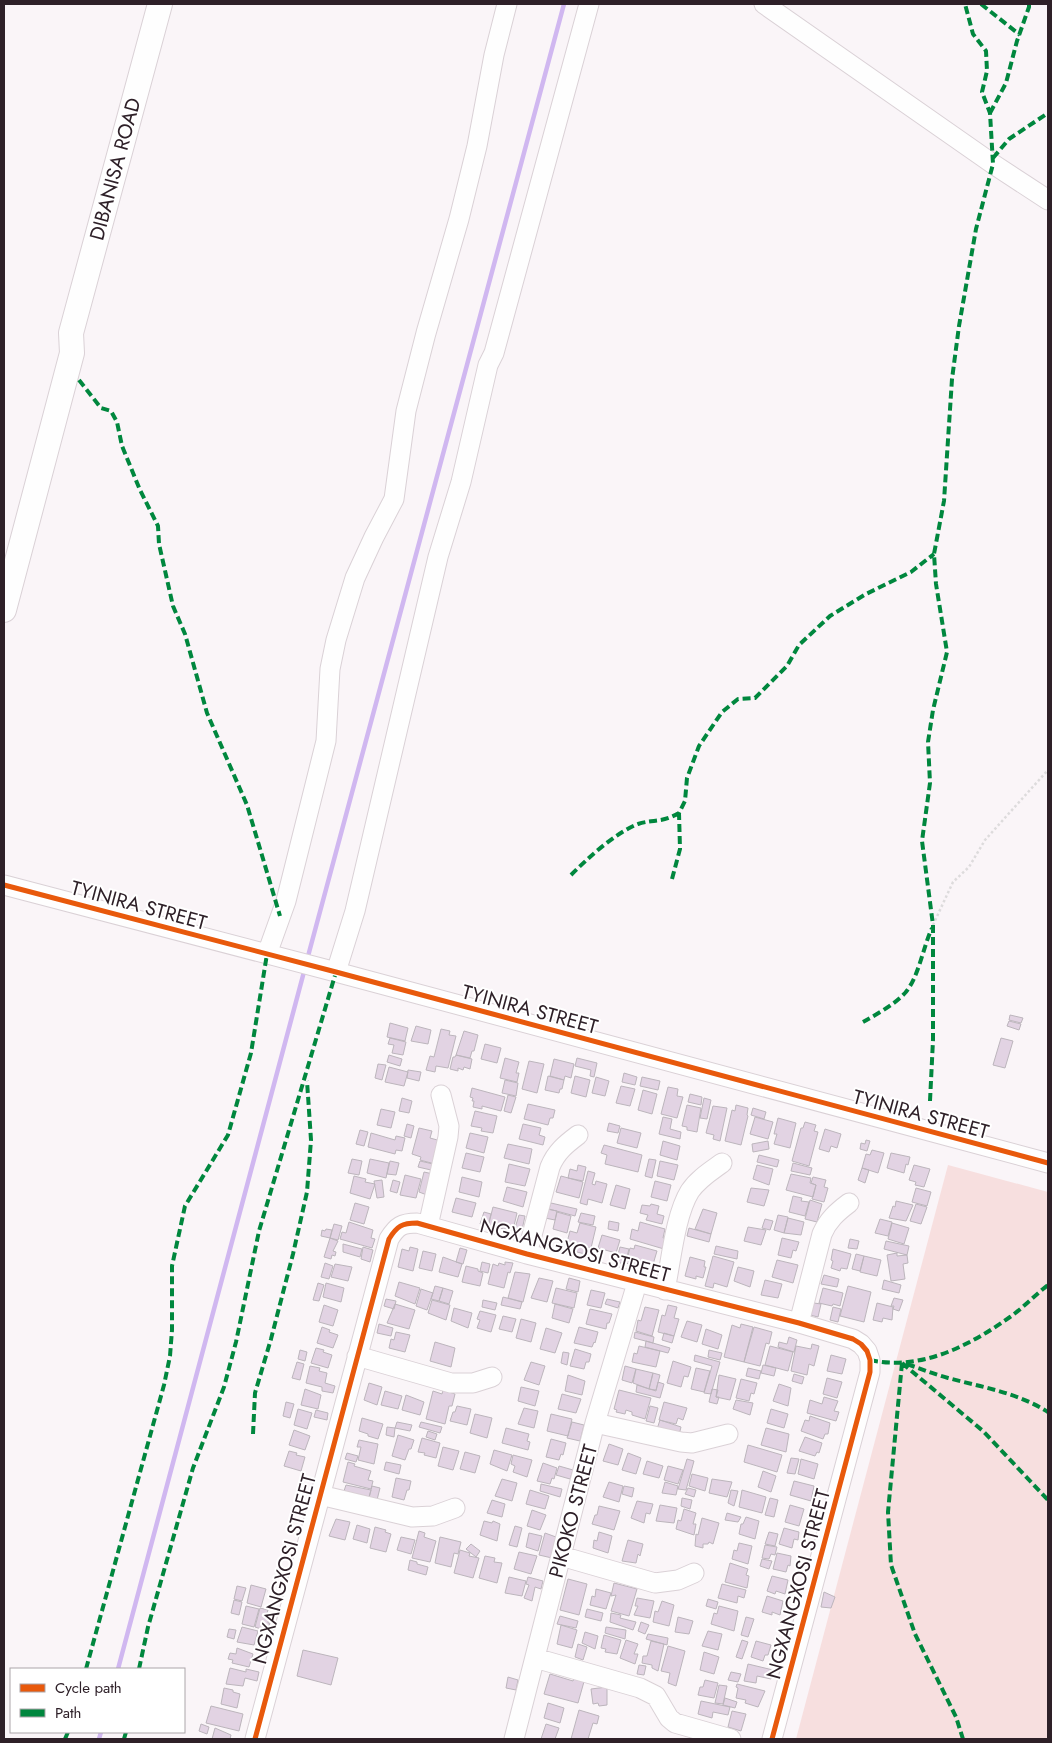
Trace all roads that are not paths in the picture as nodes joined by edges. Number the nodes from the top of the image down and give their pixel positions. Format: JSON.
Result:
{"nodes":[{"id":1,"x":160,"y":4,"type":"edge"},
{"id":2,"x":507,"y":4,"type":"edge"},
{"id":3,"x":589,"y":4,"type":"edge"},
{"id":4,"x":764,"y":4,"type":"edge"},
{"id":5,"x":1048,"y":200,"type":"edge"},
{"id":6,"x":71,"y":333,"type":"junction"},
{"id":7,"x":4,"y":562,"type":"edge"},
{"id":8,"x":4,"y":610,"type":"edge"},
{"id":9,"x":4,"y":885,"type":"edge"},
{"id":10,"x":276,"y":957,"type":"junction"},
{"id":11,"x":329,"y":970,"type":"junction"},
{"id":12,"x":441,"y":1095,"type":"dead end"},
{"id":13,"x":578,"y":1135,"type":"dead end"},
{"id":14,"x":722,"y":1163,"type":"dead end"},
{"id":15,"x":1048,"y":1164,"type":"edge"},
{"id":16,"x":849,"y":1203,"type":"dead end"},
{"id":17,"x":428,"y":1226,"type":"junction"},
{"id":18,"x":527,"y":1254,"type":"junction"},
{"id":19,"x":637,"y":1283,"type":"junction"},
{"id":20,"x":665,"y":1290,"type":"junction"},
{"id":21,"x":799,"y":1323,"type":"junction"},
{"id":22,"x":357,"y":1356,"type":"junction"},
{"id":23,"x":492,"y":1377,"type":"dead end"},
{"id":24,"x":596,"y":1424,"type":"junction"},
{"id":25,"x":728,"y":1434,"type":"dead end"},
{"id":26,"x":320,"y":1495,"type":"junction"},
{"id":27,"x":455,"y":1508,"type":"dead end"},
{"id":28,"x":561,"y":1556,"type":"junction"},
{"id":29,"x":694,"y":1573,"type":"dead end"},
{"id":30,"x":535,"y":1658,"type":"junction"},
{"id":31,"x":255,"y":1739,"type":"edge"},
{"id":32,"x":514,"y":1739,"type":"edge"},
{"id":33,"x":731,"y":1739,"type":"edge"},
{"id":34,"x":772,"y":1739,"type":"edge"}],
"edges":[{"from":1,"to":6,"type":"main road","name":"DIBANISA ROAD"},
{"from":2,"to":10,"type":"street"},
{"from":3,"to":11,"type":"street"},
{"from":4,"to":5,"type":"street"},
{"from":6,"to":7,"type":"main road","name":"DIBANISA ROAD"},
{"from":6,"to":8,"type":"main road","name":"DIBANISA ROAD"},
{"from":9,"to":10,"type":"street","name":"TYINIRA STREET"},
{"from":10,"to":11,"type":"street","name":"TYINIRA STREET"},
{"from":11,"to":15,"type":"street","name":"TYINIRA STREET"},
{"from":12,"to":17,"type":"street"},
{"from":13,"to":18,"type":"street"},
{"from":14,"to":20,"type":"street"},
{"from":16,"to":21,"type":"street"},
{"from":17,"to":18,"type":"street","name":"NGXANGXOSI STREET"},
{"from":17,"to":22,"type":"street","name":"NGXANGXOSI STREET"},
{"from":18,"to":19,"type":"street","name":"NGXANGXOSI STREET"},
{"from":19,"to":20,"type":"street","name":"NGXANGXOSI STREET"},
{"from":19,"to":24,"type":"street","name":"PIKOKO STREET"},
{"from":20,"to":21,"type":"street","name":"NGXANGXOSI STREET"},
{"from":21,"to":34,"type":"street","name":"NGXANGXOSI STREET"},
{"from":22,"to":23,"type":"street"},
{"from":22,"to":26,"type":"street","name":"NGXANGXOSI STREET"},
{"from":24,"to":25,"type":"street"},
{"from":24,"to":28,"type":"street","name":"PIKOKO STREET"},
{"from":26,"to":27,"type":"street"},
{"from":26,"to":31,"type":"street","name":"NGXANGXOSI STREET"},
{"from":28,"to":29,"type":"street"},
{"from":28,"to":30,"type":"street","name":"PIKOKO STREET"},
{"from":30,"to":32,"type":"street","name":"PIKOKO STREET"},
{"from":30,"to":33,"type":"street"}]}
